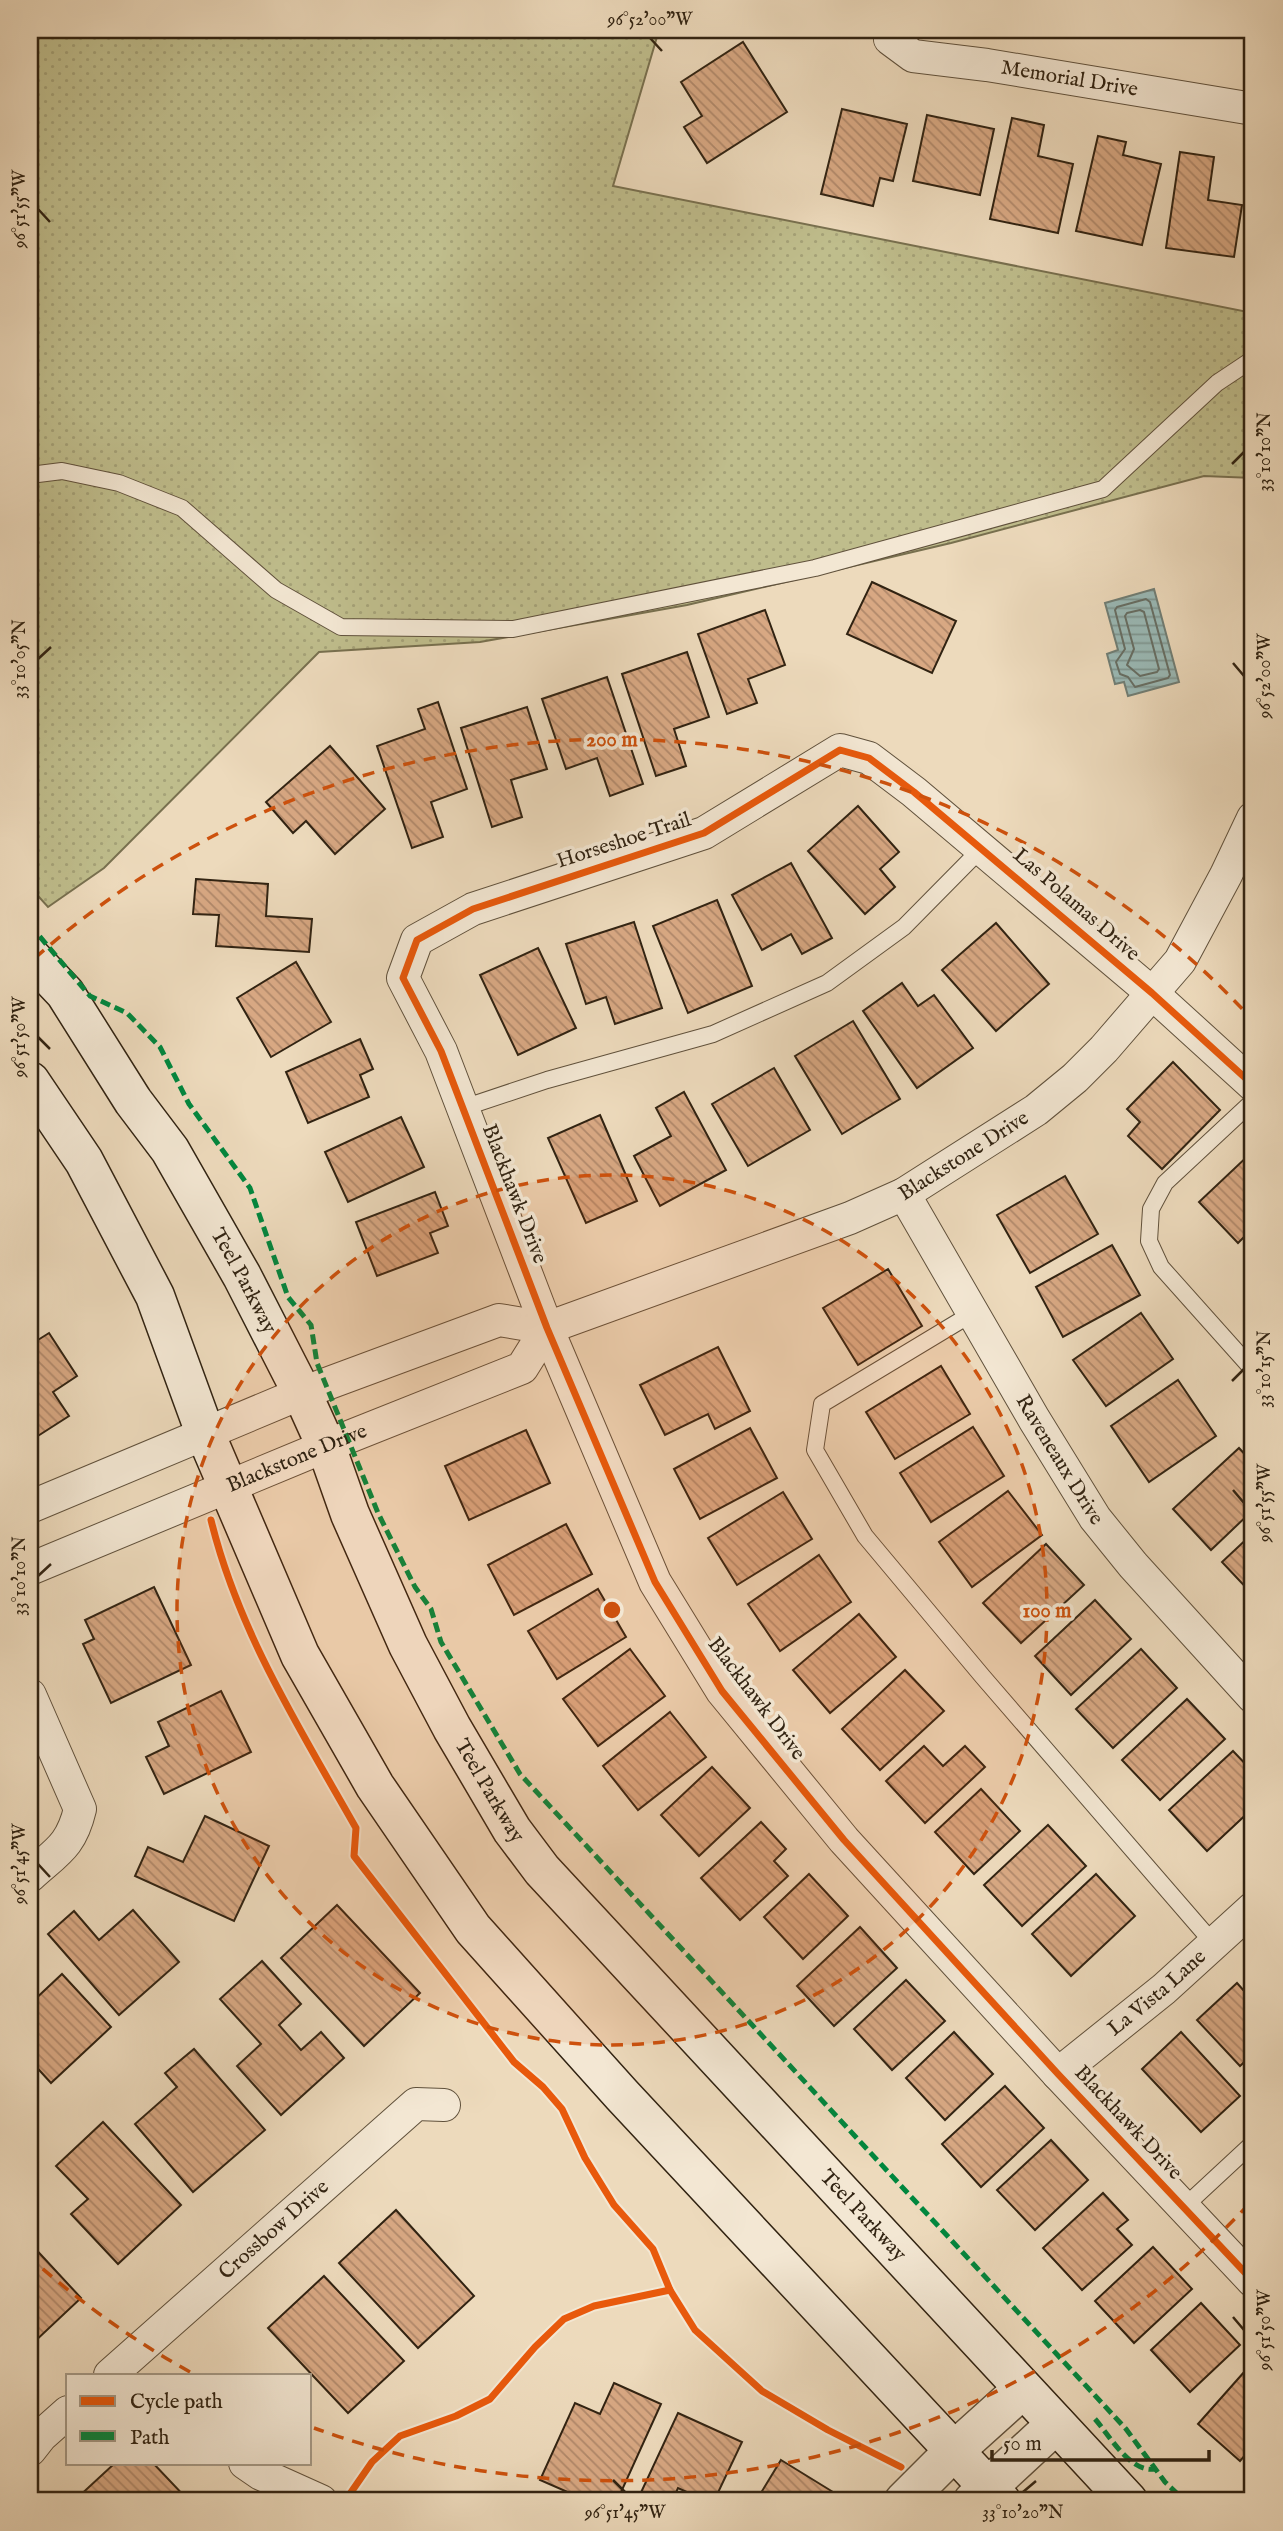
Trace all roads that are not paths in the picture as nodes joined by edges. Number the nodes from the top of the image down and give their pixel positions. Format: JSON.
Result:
{"nodes":[{"id":1,"x":891,"y":34,"type":"edge"},
{"id":2,"x":1253,"y":109,"type":"edge"},
{"id":3,"x":1253,"y":359,"type":"edge"},
{"id":4,"x":30,"y":475,"type":"edge"},
{"id":5,"x":869,"y":758,"type":"joint"},
{"id":6,"x":1253,"y":818,"type":"edge"},
{"id":7,"x":982,"y":848,"type":"junction"},
{"id":8,"x":30,"y":956,"type":"edge"},
{"id":9,"x":403,"y":978,"type":"joint"},
{"id":10,"x":1152,"y":993,"type":"junction"},
{"id":11,"x":30,"y":1081,"type":"edge"},
{"id":12,"x":1253,"y":1085,"type":"edge"},
{"id":13,"x":1253,"y":1101,"type":"edge"},
{"id":14,"x":463,"y":1108,"type":"junction"},
{"id":15,"x":904,"y":1195,"type":"junction"},
{"id":16,"x":973,"y":1313,"type":"junction"},
{"id":17,"x":547,"y":1328,"type":"junction"},
{"id":18,"x":1253,"y":1370,"type":"edge"},
{"id":19,"x":302,"y":1393,"type":"junction"},
{"id":20,"x":205,"y":1433,"type":"junction"},
{"id":21,"x":326,"y":1446,"type":"junction"},
{"id":22,"x":230,"y":1486,"type":"junction"},
{"id":23,"x":30,"y":1507,"type":"edge"},
{"id":24,"x":30,"y":1569,"type":"edge"},
{"id":25,"x":30,"y":1695,"type":"edge"},
{"id":26,"x":1253,"y":1697,"type":"edge"},
{"id":27,"x":30,"y":1876,"type":"edge"},
{"id":28,"x":1253,"y":1908,"type":"edge"},
{"id":29,"x":1214,"y":1944,"type":"junction"},
{"id":30,"x":1058,"y":2074,"type":"junction"},
{"id":31,"x":444,"y":2105,"type":"dead end"},
{"id":32,"x":1253,"y":2143,"type":"edge"},
{"id":33,"x":1184,"y":2207,"type":"junction"},
{"id":34,"x":1253,"y":2281,"type":"edge"},
{"id":35,"x":130,"y":2369,"type":"edge"},
{"id":36,"x":1023,"y":2389,"type":"junction"},
{"id":37,"x":66,"y":2414,"type":"edge"},
{"id":38,"x":1056,"y":2424,"type":"junction"},
{"id":39,"x":30,"y":2450,"type":"edge"},
{"id":40,"x":954,"y":2451,"type":"junction"},
{"id":41,"x":246,"y":2464,"type":"edge"},
{"id":42,"x":987,"y":2497,"type":"edge"},
{"id":43,"x":321,"y":2501,"type":"edge"},
{"id":44,"x":904,"y":2501,"type":"edge"},
{"id":45,"x":1128,"y":2501,"type":"edge"}],
"edges":[{"from":1,"to":2,"type":"street","name":"Memorial Drive"},
{"from":3,"to":4,"type":"lane"},
{"from":5,"to":7,"type":"street","name":"Las Polamas Drive"},
{"from":5,"to":9,"type":"street","name":"Horseshoe Trail"},
{"from":6,"to":10,"type":"street","name":"Blackstone Drive"},
{"from":7,"to":10,"type":"street","name":"Las Polamas Drive"},
{"from":7,"to":14,"type":"lane"},
{"from":8,"to":19,"type":"main road","name":"Teel Parkway"},
{"from":9,"to":14,"type":"street","name":"Blackhawk Drive"},
{"from":10,"to":12,"type":"street","name":"Las Polamas Drive"},
{"from":10,"to":15,"type":"street","name":"Blackstone Drive"},
{"from":11,"to":20,"type":"main road"},
{"from":13,"to":18,"type":"lane"},
{"from":14,"to":17,"type":"street","name":"Blackhawk Drive"},
{"from":15,"to":16,"type":"street","name":"Raveneaux Drive"},
{"from":15,"to":17,"type":"street","name":"Blackstone Drive"},
{"from":16,"to":26,"type":"street","name":"Raveneaux Drive"},
{"from":16,"to":29,"type":"lane"},
{"from":17,"to":19,"type":"street","name":"Blackstone Drive"},
{"from":17,"to":21,"type":"street","name":"Blackstone Drive"},
{"from":17,"to":30,"type":"street","name":"Blackhawk Drive"},
{"from":19,"to":20,"type":"street","name":"Blackstone Drive"},
{"from":19,"to":21,"type":"main road","name":"Teel Parkway"},
{"from":20,"to":22,"type":"main road"},
{"from":20,"to":23,"type":"street","name":"Blackstone Drive"},
{"from":21,"to":22,"type":"street","name":"Blackstone Drive"},
{"from":21,"to":36,"type":"main road","name":"Teel Parkway"},
{"from":22,"to":24,"type":"street","name":"Blackstone Drive"},
{"from":22,"to":40,"type":"main road"},
{"from":25,"to":27,"type":"street"},
{"from":28,"to":29,"type":"street","name":"La Vista Lane"},
{"from":29,"to":30,"type":"street","name":"La Vista Lane"},
{"from":30,"to":33,"type":"street","name":"Blackhawk Drive"},
{"from":31,"to":35,"type":"street","name":"Crossbow Drive"},
{"from":32,"to":33,"type":"lane"},
{"from":33,"to":34,"type":"street","name":"Blackhawk Drive"},
{"from":36,"to":38,"type":"main road","name":"Teel Parkway"},
{"from":36,"to":40,"type":"main road"},
{"from":37,"to":39,"type":"street"},
{"from":38,"to":42,"type":"main road"},
{"from":38,"to":45,"type":"main road","name":"Teel Parkway"},
{"from":40,"to":42,"type":"main road"},
{"from":40,"to":44,"type":"main road"},
{"from":41,"to":43,"type":"street"}]}
